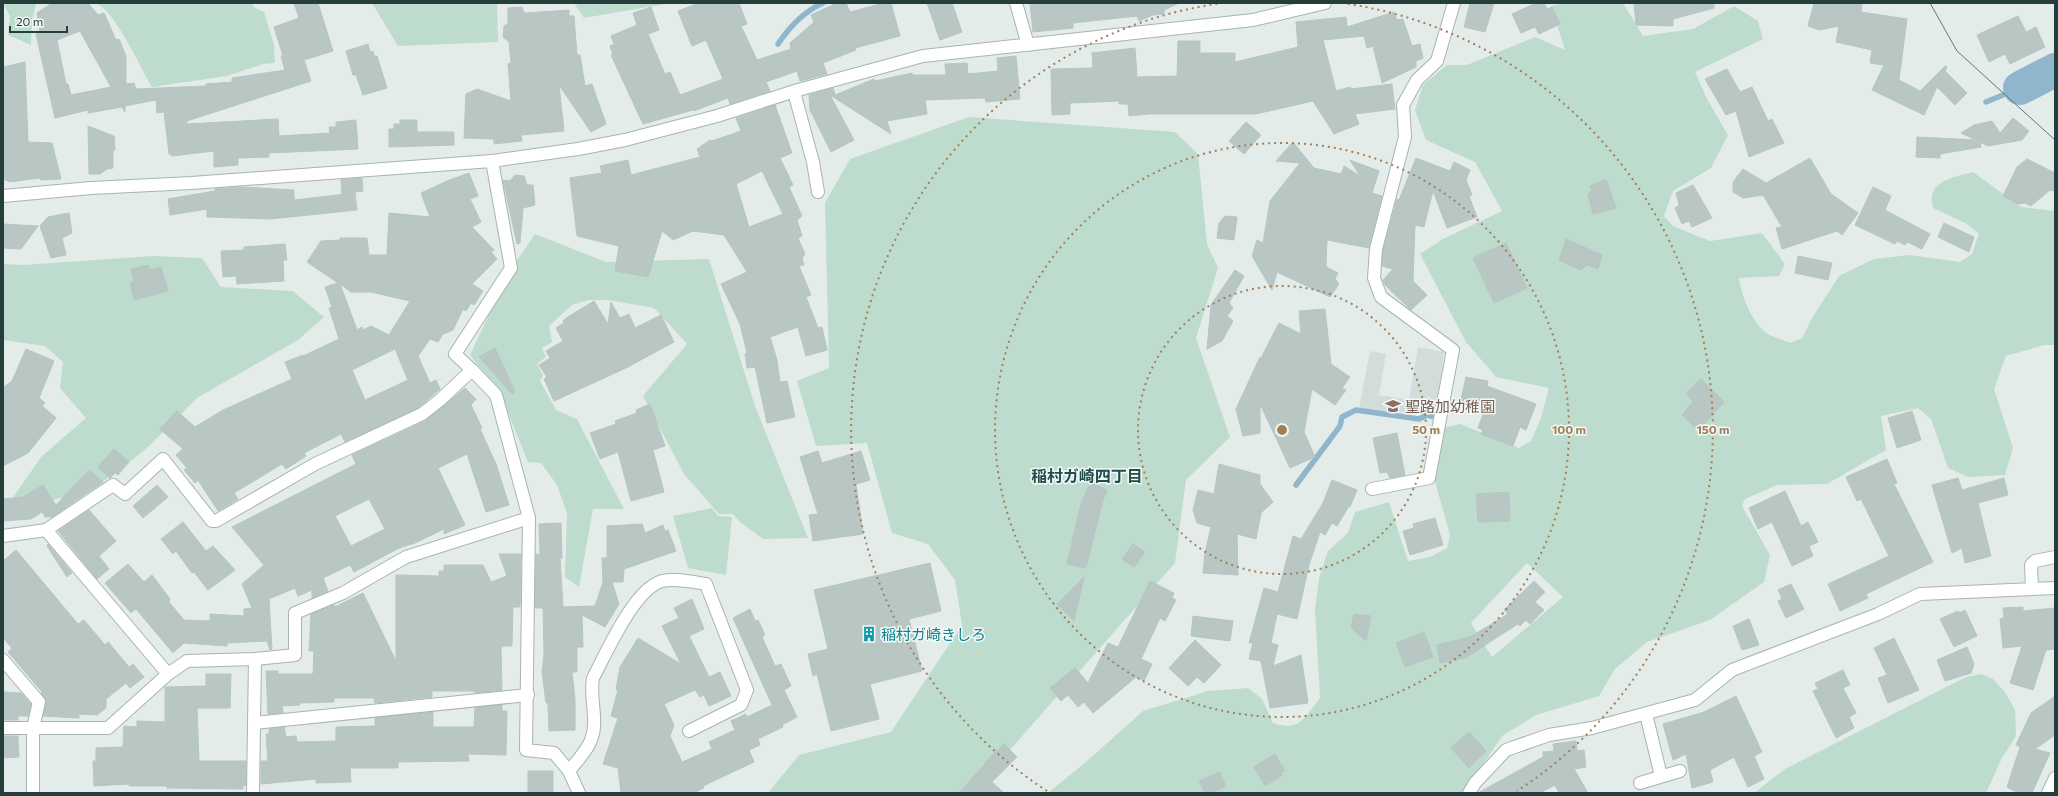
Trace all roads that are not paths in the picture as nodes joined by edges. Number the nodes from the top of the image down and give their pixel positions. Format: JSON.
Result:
{"nodes":[{"id":1,"x":1016,"y":3,"type":"edge"},
{"id":2,"x":1325,"y":3,"type":"edge"},
{"id":3,"x":1454,"y":3,"type":"edge"},
{"id":4,"x":1028,"y":45,"type":"junction"},
{"id":5,"x":794,"y":92,"type":"junction"},
{"id":6,"x":492,"y":160,"type":"junction"},
{"id":7,"x":818,"y":192,"type":"dead end"},
{"id":8,"x":3,"y":196,"type":"edge"},
{"id":9,"x":472,"y":370,"type":"junction"},
{"id":10,"x":1372,"y":489,"type":"dead end"},
{"id":11,"x":529,"y":518,"type":"junction"},
{"id":12,"x":46,"y":530,"type":"junction"},
{"id":13,"x":3,"y":536,"type":"edge"},
{"id":14,"x":2055,"y":557,"type":"edge"},
{"id":15,"x":2055,"y":588,"type":"edge"},
{"id":16,"x":2032,"y":589,"type":"junction"},
{"id":17,"x":255,"y":659,"type":"junction"},
{"id":18,"x":3,"y":660,"type":"edge"},
{"id":19,"x":168,"y":674,"type":"junction"},
{"id":20,"x":528,"y":695,"type":"junction"},
{"id":21,"x":1646,"y":714,"type":"junction"},
{"id":22,"x":254,"y":723,"type":"junction"},
{"id":23,"x":3,"y":728,"type":"edge"},
{"id":24,"x":34,"y":728,"type":"junction"},
{"id":25,"x":688,"y":731,"type":"dead end"},
{"id":26,"x":569,"y":771,"type":"junction"},
{"id":27,"x":1680,"y":771,"type":"dead end"},
{"id":28,"x":1661,"y":776,"type":"junction"},
{"id":29,"x":2055,"y":778,"type":"edge"},
{"id":30,"x":1640,"y":783,"type":"dead end"},
{"id":31,"x":33,"y":793,"type":"edge"},
{"id":32,"x":253,"y":793,"type":"edge"},
{"id":33,"x":578,"y":793,"type":"edge"},
{"id":34,"x":1469,"y":793,"type":"edge"},
{"id":35,"x":2048,"y":793,"type":"edge"}],
"edges":[{"from":1,"to":4,"type":"street"},
{"from":2,"to":4,"type":"street"},
{"from":3,"to":10,"type":"street"},
{"from":4,"to":5,"type":"street"},
{"from":5,"to":6,"type":"street"},
{"from":5,"to":7,"type":"street"},
{"from":6,"to":8,"type":"street"},
{"from":6,"to":9,"type":"street"},
{"from":9,"to":11,"type":"street"},
{"from":9,"to":12,"type":"street"},
{"from":11,"to":17,"type":"street"},
{"from":11,"to":20,"type":"street"},
{"from":12,"to":13,"type":"street"},
{"from":12,"to":19,"type":"street"},
{"from":14,"to":16,"type":"street"},
{"from":15,"to":16,"type":"street"},
{"from":16,"to":21,"type":"street"},
{"from":17,"to":19,"type":"street"},
{"from":17,"to":22,"type":"street"},
{"from":18,"to":24,"type":"street"},
{"from":19,"to":24,"type":"street"},
{"from":20,"to":22,"type":"street"},
{"from":20,"to":26,"type":"street"},
{"from":21,"to":28,"type":"street"},
{"from":21,"to":34,"type":"street"},
{"from":22,"to":32,"type":"street"},
{"from":23,"to":24,"type":"street"},
{"from":24,"to":31,"type":"street"},
{"from":25,"to":26,"type":"street"},
{"from":26,"to":33,"type":"street"},
{"from":27,"to":28,"type":"street"},
{"from":28,"to":30,"type":"street"},
{"from":29,"to":35,"type":"street"}]}
